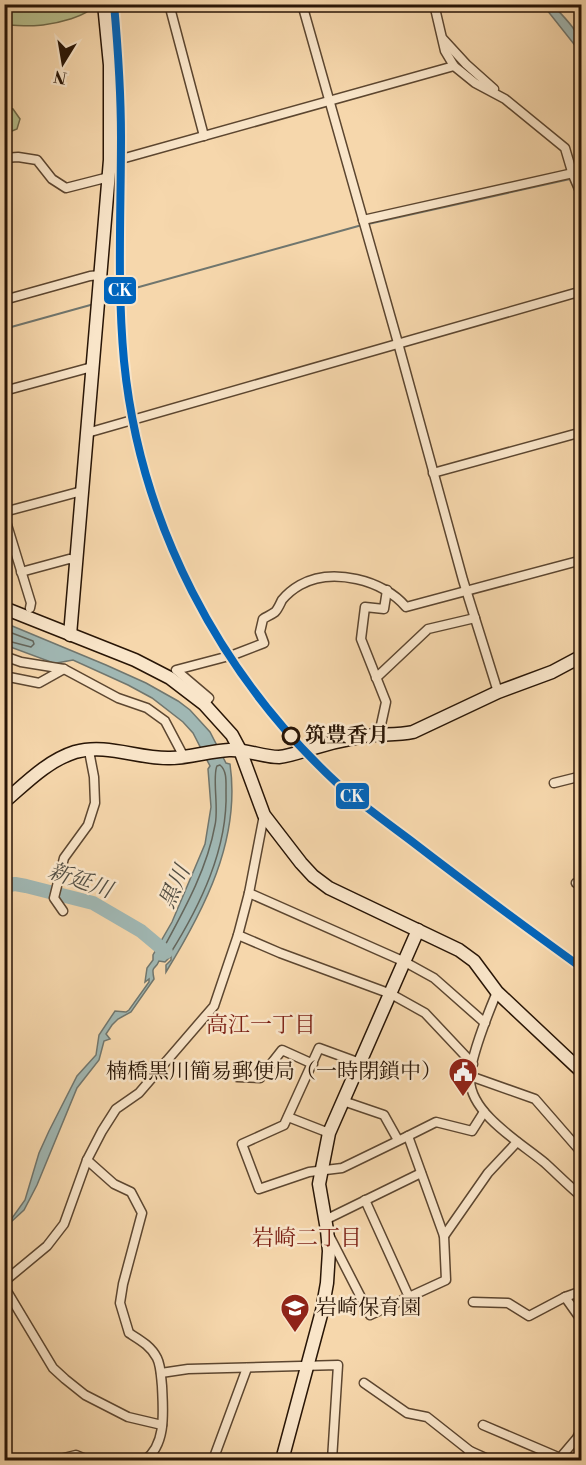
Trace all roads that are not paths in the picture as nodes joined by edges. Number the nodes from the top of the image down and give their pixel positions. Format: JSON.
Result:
{"nodes":[{"id":1,"x":105,"y":4,"type":"edge"},
{"id":2,"x":169,"y":4,"type":"edge"},
{"id":3,"x":302,"y":4,"type":"edge"},
{"id":4,"x":434,"y":4,"type":"edge"},
{"id":5,"x":441,"y":36,"type":"junction"},
{"id":6,"x":454,"y":66,"type":"junction"},
{"id":7,"x":505,"y":99,"type":"junction"},
{"id":8,"x":330,"y":100,"type":"junction"},
{"id":9,"x":204,"y":136,"type":"junction"},
{"id":10,"x":4,"y":158,"type":"edge"},
{"id":11,"x":110,"y":160,"type":"junction"},
{"id":12,"x":577,"y":173,"type":"edge"},
{"id":13,"x":109,"y":177,"type":"junction"},
{"id":14,"x":582,"y":196,"type":"edge"},
{"id":15,"x":363,"y":220,"type":"junction"},
{"id":16,"x":100,"y":275,"type":"junction"},
{"id":17,"x":582,"y":291,"type":"edge"},
{"id":18,"x":4,"y":300,"type":"edge"},
{"id":19,"x":398,"y":343,"type":"junction"},
{"id":20,"x":92,"y":367,"type":"junction"},
{"id":21,"x":4,"y":391,"type":"edge"},
{"id":22,"x":582,"y":432,"type":"edge"},
{"id":23,"x":87,"y":433,"type":"junction"},
{"id":24,"x":433,"y":473,"type":"junction"},
{"id":25,"x":82,"y":491,"type":"junction"},
{"id":26,"x":4,"y":514,"type":"edge"},
{"id":27,"x":76,"y":560,"type":"junction"},
{"id":28,"x":582,"y":560,"type":"edge"},
{"id":29,"x":21,"y":572,"type":"junction"},
{"id":30,"x":387,"y":590,"type":"junction"},
{"id":31,"x":467,"y":592,"type":"junction"},
{"id":32,"x":4,"y":608,"type":"edge"},
{"id":33,"x":30,"y":608,"type":"dead end"},
{"id":34,"x":475,"y":618,"type":"junction"},
{"id":35,"x":70,"y":635,"type":"junction"},
{"id":36,"x":4,"y":656,"type":"edge"},
{"id":37,"x":582,"y":656,"type":"edge"},
{"id":38,"x":64,"y":669,"type":"junction"},
{"id":39,"x":4,"y":676,"type":"edge"},
{"id":40,"x":376,"y":678,"type":"junction"},
{"id":41,"x":498,"y":692,"type":"junction"},
{"id":42,"x":204,"y":704,"type":"junction"},
{"id":43,"x":379,"y":734,"type":"junction"},
{"id":44,"x":234,"y":750,"type":"junction"},
{"id":45,"x":89,"y":751,"type":"junction"},
{"id":46,"x":188,"y":756,"type":"junction"},
{"id":47,"x":582,"y":776,"type":"edge"},
{"id":48,"x":554,"y":783,"type":"dead end"},
{"id":49,"x":4,"y":802,"type":"edge"},
{"id":50,"x":264,"y":815,"type":"junction"},
{"id":51,"x":249,"y":893,"type":"junction"},
{"id":52,"x":63,"y":911,"type":"dead end"},
{"id":53,"x":418,"y":930,"type":"junction"},
{"id":54,"x":238,"y":935,"type":"junction"},
{"id":55,"x":405,"y":962,"type":"junction"},
{"id":56,"x":497,"y":992,"type":"junction"},
{"id":57,"x":391,"y":994,"type":"junction"},
{"id":58,"x":485,"y":1023,"type":"junction"},
{"id":59,"x":360,"y":1063,"type":"junction"},
{"id":60,"x":313,"y":1064,"type":"junction"},
{"id":61,"x":473,"y":1064,"type":"junction"},
{"id":62,"x":582,"y":1072,"type":"edge"},
{"id":63,"x":470,"y":1076,"type":"junction"},
{"id":64,"x":237,"y":1077,"type":"dead end"},
{"id":65,"x":344,"y":1101,"type":"junction"},
{"id":66,"x":484,"y":1112,"type":"junction"},
{"id":67,"x":288,"y":1117,"type":"junction"},
{"id":68,"x":330,"y":1133,"type":"junction"},
{"id":69,"x":408,"y":1136,"type":"junction"},
{"id":70,"x":398,"y":1140,"type":"junction"},
{"id":71,"x":517,"y":1142,"type":"junction"},
{"id":72,"x":582,"y":1153,"type":"edge"},
{"id":73,"x":87,"y":1160,"type":"junction"},
{"id":74,"x":320,"y":1170,"type":"junction"},
{"id":75,"x":421,"y":1173,"type":"junction"},
{"id":76,"x":579,"y":1191,"type":"edge"},
{"id":77,"x":365,"y":1200,"type":"junction"},
{"id":78,"x":326,"y":1225,"type":"junction"},
{"id":79,"x":444,"y":1236,"type":"junction"},
{"id":80,"x":582,"y":1291,"type":"edge"},
{"id":81,"x":409,"y":1297,"type":"junction"},
{"id":82,"x":565,"y":1297,"type":"junction"},
{"id":83,"x":473,"y":1302,"type":"dead end"},
{"id":84,"x":582,"y":1321,"type":"edge"},
{"id":85,"x":306,"y":1366,"type":"junction"},
{"id":86,"x":247,"y":1368,"type":"junction"},
{"id":87,"x":161,"y":1373,"type":"junction"},
{"id":88,"x":364,"y":1383,"type":"dead end"},
{"id":89,"x":162,"y":1425,"type":"junction"},
{"id":90,"x":483,"y":1425,"type":"dead end"},
{"id":91,"x":582,"y":1428,"type":"edge"},
{"id":92,"x":470,"y":1452,"type":"junction"},
{"id":93,"x":547,"y":1457,"type":"edge"},
{"id":94,"x":563,"y":1459,"type":"edge"},
{"id":95,"x":56,"y":1461,"type":"edge"},
{"id":96,"x":88,"y":1461,"type":"edge"},
{"id":97,"x":145,"y":1461,"type":"edge"},
{"id":98,"x":213,"y":1461,"type":"edge"},
{"id":99,"x":282,"y":1461,"type":"edge"},
{"id":100,"x":332,"y":1461,"type":"edge"},
{"id":101,"x":466,"y":1461,"type":"edge"},
{"id":102,"x":490,"y":1461,"type":"edge"}],
"edges":[{"from":1,"to":11,"type":"street"},
{"from":2,"to":9,"type":"street"},
{"from":3,"to":8,"type":"street"},
{"from":4,"to":5,"type":"street"},
{"from":5,"to":6,"type":"street"},
{"from":5,"to":7,"type":"street"},
{"from":6,"to":7,"type":"street"},
{"from":6,"to":8,"type":"street"},
{"from":7,"to":12,"type":"street"},
{"from":8,"to":9,"type":"street"},
{"from":8,"to":15,"type":"street"},
{"from":9,"to":11,"type":"street"},
{"from":10,"to":13,"type":"street"},
{"from":11,"to":13,"type":"street"},
{"from":12,"to":14,"type":"street"},
{"from":12,"to":15,"type":"street"},
{"from":13,"to":16,"type":"street"},
{"from":15,"to":19,"type":"street"},
{"from":16,"to":18,"type":"street"},
{"from":16,"to":20,"type":"street"},
{"from":17,"to":19,"type":"street"},
{"from":19,"to":23,"type":"street"},
{"from":19,"to":24,"type":"street"},
{"from":20,"to":21,"type":"street"},
{"from":20,"to":23,"type":"street"},
{"from":22,"to":24,"type":"street"},
{"from":23,"to":25,"type":"street"},
{"from":24,"to":31,"type":"street"},
{"from":25,"to":26,"type":"street"},
{"from":25,"to":27,"type":"street"},
{"from":26,"to":29,"type":"street"},
{"from":27,"to":29,"type":"street"},
{"from":27,"to":35,"type":"street"},
{"from":28,"to":31,"type":"street"},
{"from":29,"to":33,"type":"street"},
{"from":30,"to":31,"type":"street"},
{"from":30,"to":40,"type":"street"},
{"from":30,"to":42,"type":"street"},
{"from":31,"to":34,"type":"street"},
{"from":32,"to":35,"type":"street"},
{"from":34,"to":40,"type":"street"},
{"from":34,"to":41,"type":"street"},
{"from":35,"to":42,"type":"street"},
{"from":36,"to":38,"type":"street"},
{"from":37,"to":41,"type":"street"},
{"from":38,"to":39,"type":"street"},
{"from":38,"to":46,"type":"street"},
{"from":40,"to":43,"type":"street"},
{"from":41,"to":43,"type":"street"},
{"from":42,"to":44,"type":"street"},
{"from":43,"to":44,"type":"street"},
{"from":44,"to":46,"type":"street"},
{"from":44,"to":50,"type":"street"},
{"from":45,"to":46,"type":"street"},
{"from":45,"to":49,"type":"street"},
{"from":45,"to":52,"type":"street"},
{"from":47,"to":48,"type":"street"},
{"from":50,"to":51,"type":"street"},
{"from":50,"to":53,"type":"street"},
{"from":51,"to":54,"type":"street"},
{"from":51,"to":55,"type":"street"},
{"from":53,"to":55,"type":"street"},
{"from":53,"to":56,"type":"street"},
{"from":54,"to":57,"type":"street"},
{"from":54,"to":73,"type":"street"},
{"from":55,"to":57,"type":"street"},
{"from":55,"to":58,"type":"street"},
{"from":56,"to":58,"type":"street"},
{"from":56,"to":62,"type":"street"},
{"from":57,"to":59,"type":"street"},
{"from":57,"to":61,"type":"street"},
{"from":58,"to":61,"type":"street"},
{"from":59,"to":60,"type":"street"},
{"from":59,"to":65,"type":"street"},
{"from":60,"to":64,"type":"street"},
{"from":60,"to":67,"type":"street"},
{"from":61,"to":63,"type":"street"},
{"from":63,"to":66,"type":"street"},
{"from":63,"to":72,"type":"street"},
{"from":65,"to":68,"type":"street"},
{"from":65,"to":70,"type":"street"},
{"from":66,"to":69,"type":"street"},
{"from":66,"to":71,"type":"street"},
{"from":67,"to":68,"type":"street"},
{"from":67,"to":74,"type":"street"},
{"from":68,"to":74,"type":"street"},
{"from":69,"to":70,"type":"street"},
{"from":69,"to":75,"type":"street"},
{"from":70,"to":74,"type":"street"},
{"from":71,"to":76,"type":"street"},
{"from":71,"to":79,"type":"street"},
{"from":73,"to":87,"type":"street"},
{"from":73,"to":89,"type":"street"},
{"from":74,"to":78,"type":"street"},
{"from":75,"to":77,"type":"street"},
{"from":75,"to":79,"type":"street"},
{"from":77,"to":78,"type":"street"},
{"from":77,"to":81,"type":"street"},
{"from":78,"to":81,"type":"street"},
{"from":78,"to":85,"type":"street"},
{"from":79,"to":81,"type":"street"},
{"from":80,"to":82,"type":"street"},
{"from":82,"to":83,"type":"street"},
{"from":82,"to":84,"type":"street"},
{"from":85,"to":86,"type":"street"},
{"from":85,"to":99,"type":"street"},
{"from":85,"to":100,"type":"street"},
{"from":86,"to":87,"type":"street"},
{"from":86,"to":98,"type":"street"},
{"from":87,"to":89,"type":"street"},
{"from":88,"to":92,"type":"street"},
{"from":89,"to":97,"type":"street"},
{"from":90,"to":93,"type":"street"},
{"from":91,"to":94,"type":"street"},
{"from":92,"to":101,"type":"street"},
{"from":92,"to":102,"type":"street"},
{"from":93,"to":94,"type":"street"},
{"from":95,"to":96,"type":"street"}]}
